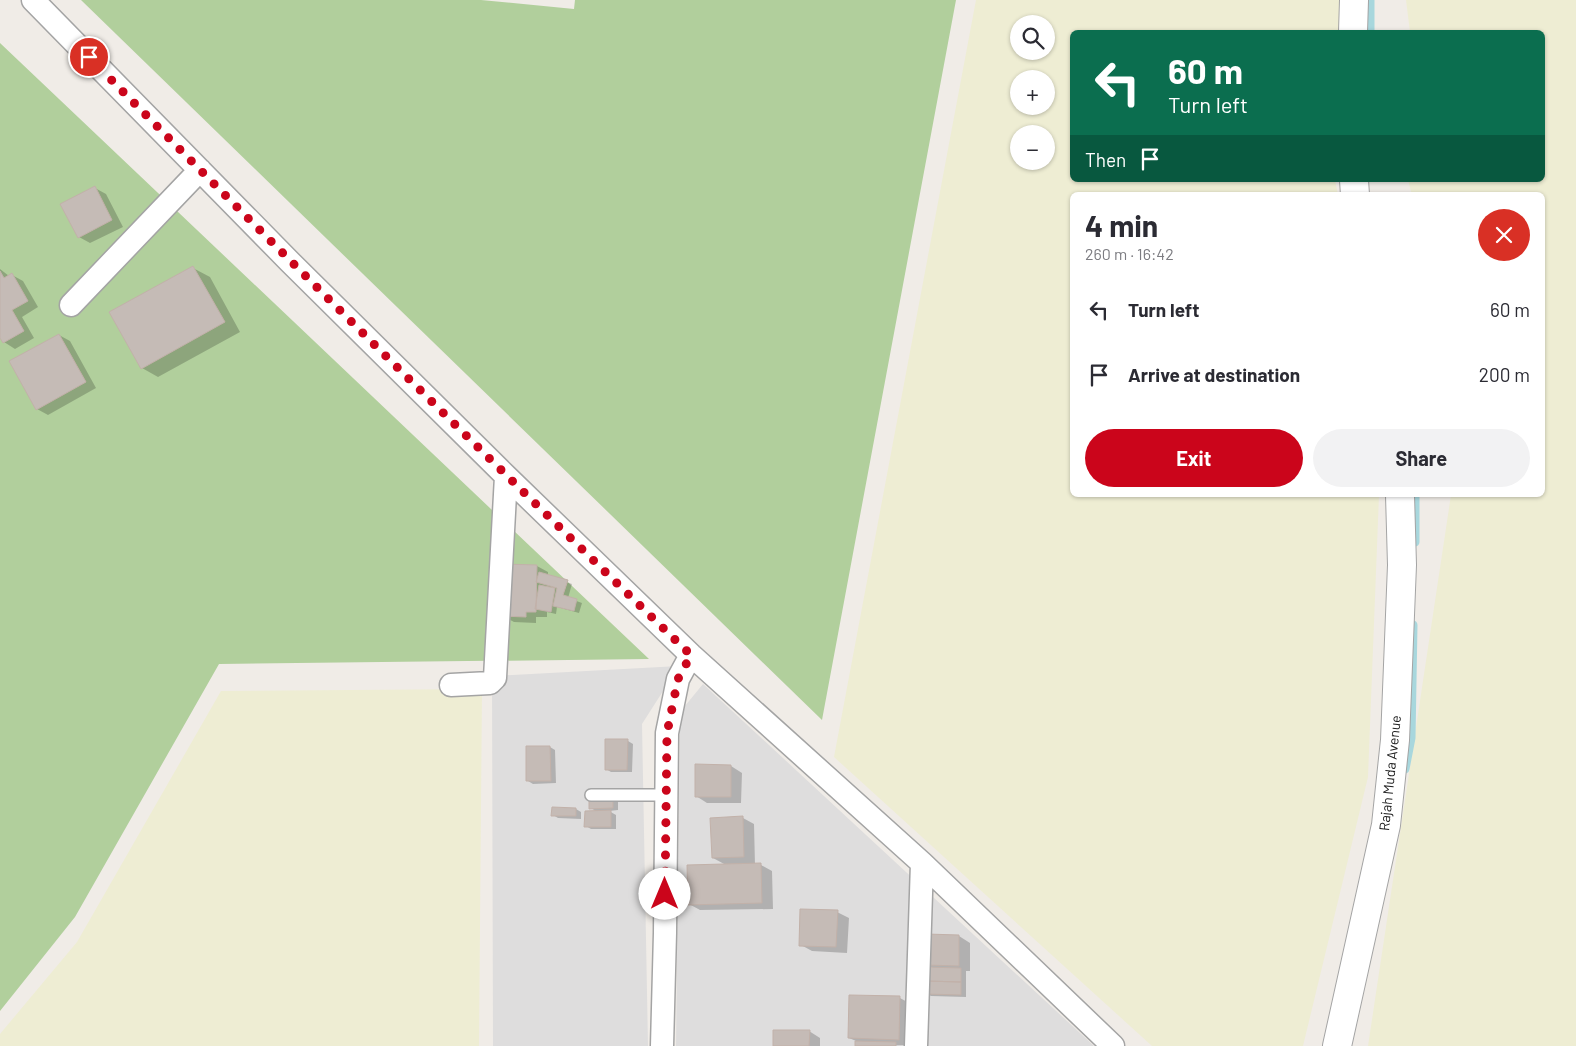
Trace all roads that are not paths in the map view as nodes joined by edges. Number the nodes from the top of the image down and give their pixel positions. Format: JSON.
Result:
{"nodes":[{"id":1,"x":33,"y":0,"type":"edge"},
{"id":2,"x":1354,"y":0,"type":"edge"},
{"id":3,"x":1353,"y":30,"type":"edge"},
{"id":4,"x":200,"y":170,"type":"junction"},
{"id":5,"x":71,"y":305,"type":"dead end"},
{"id":6,"x":506,"y":476,"type":"junction"},
{"id":7,"x":1400,"y":497,"type":"edge"},
{"id":8,"x":691,"y":655,"type":"junction"},
{"id":9,"x":451,"y":685,"type":"dead end"},
{"id":10,"x":591,"y":795,"type":"dead end"},
{"id":11,"x":665,"y":796,"type":"junction"},
{"id":12,"x":922,"y":863,"type":"junction"},
{"id":13,"x":662,"y":1046,"type":"edge"},
{"id":14,"x":916,"y":1046,"type":"edge"},
{"id":15,"x":1113,"y":1046,"type":"edge"},
{"id":16,"x":1337,"y":1046,"type":"edge"}],
"edges":[{"from":1,"to":4,"type":"street"},
{"from":2,"to":3,"type":"street"},
{"from":4,"to":5,"type":"street"},
{"from":4,"to":6,"type":"street"},
{"from":6,"to":8,"type":"street"},
{"from":6,"to":9,"type":"street"},
{"from":7,"to":16,"type":"street","name":"Rajah Muda Avenue"},
{"from":8,"to":11,"type":"street"},
{"from":8,"to":12,"type":"street"},
{"from":10,"to":11,"type":"lane"},
{"from":11,"to":13,"type":"street"},
{"from":12,"to":14,"type":"street"},
{"from":12,"to":15,"type":"street"}]}
